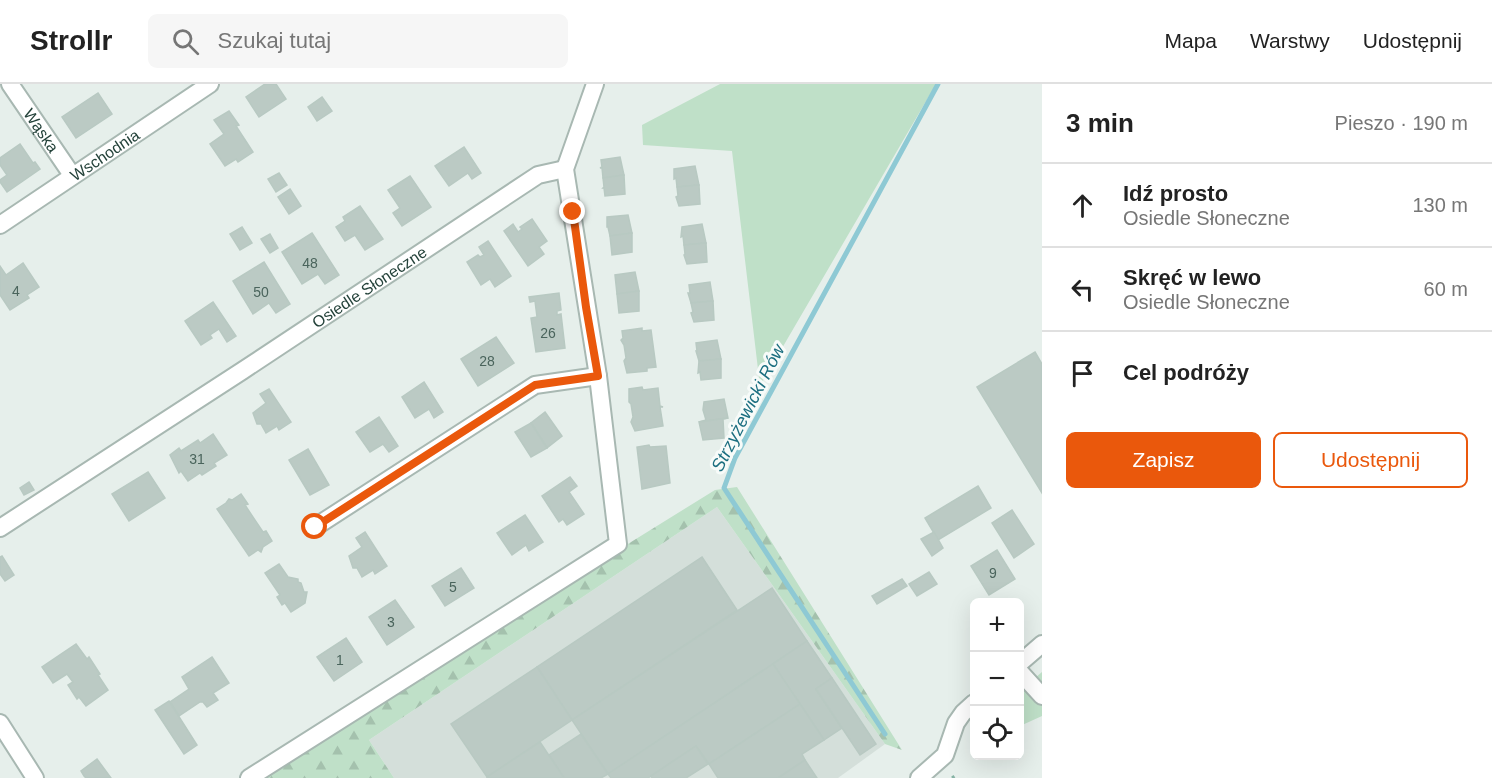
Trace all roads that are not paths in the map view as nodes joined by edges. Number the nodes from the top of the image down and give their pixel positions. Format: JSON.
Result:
{"nodes":[{"id":1,"x":10,"y":84,"type":"edge"},
{"id":2,"x":210,"y":84,"type":"edge"},
{"id":3,"x":595,"y":84,"type":"edge"},
{"id":4,"x":565,"y":170,"type":"junction"},
{"id":5,"x":72,"y":176,"type":"junction"},
{"id":6,"x":0,"y":225,"type":"edge"},
{"id":7,"x":598,"y":376,"type":"junction"},
{"id":8,"x":315,"y":527,"type":"dead end"},
{"id":9,"x":0,"y":528,"type":"edge"},
{"id":10,"x":1042,"y":644,"type":"edge"},
{"id":11,"x":1024,"y":660,"type":"edge"},
{"id":12,"x":1024,"y":676,"type":"edge"},
{"id":13,"x":1042,"y":696,"type":"edge"},
{"id":14,"x":971,"y":706,"type":"edge"},
{"id":15,"x":0,"y":723,"type":"edge"},
{"id":16,"x":35,"y":778,"type":"edge"},
{"id":17,"x":249,"y":778,"type":"edge"},
{"id":18,"x":919,"y":778,"type":"edge"}],
"edges":[{"from":1,"to":5,"type":"street","name":"Wąska"},
{"from":2,"to":5,"type":"street","name":"Wschodnia"},
{"from":3,"to":4,"type":"street"},
{"from":4,"to":7,"type":"street"},
{"from":4,"to":9,"type":"street","name":"Osiedle Słoneczne"},
{"from":5,"to":6,"type":"street","name":"Wschodnia"},
{"from":7,"to":8,"type":"street"},
{"from":7,"to":17,"type":"street"},
{"from":10,"to":11,"type":"street"},
{"from":12,"to":13,"type":"street"},
{"from":14,"to":18,"type":"street"},
{"from":15,"to":16,"type":"street"}]}
